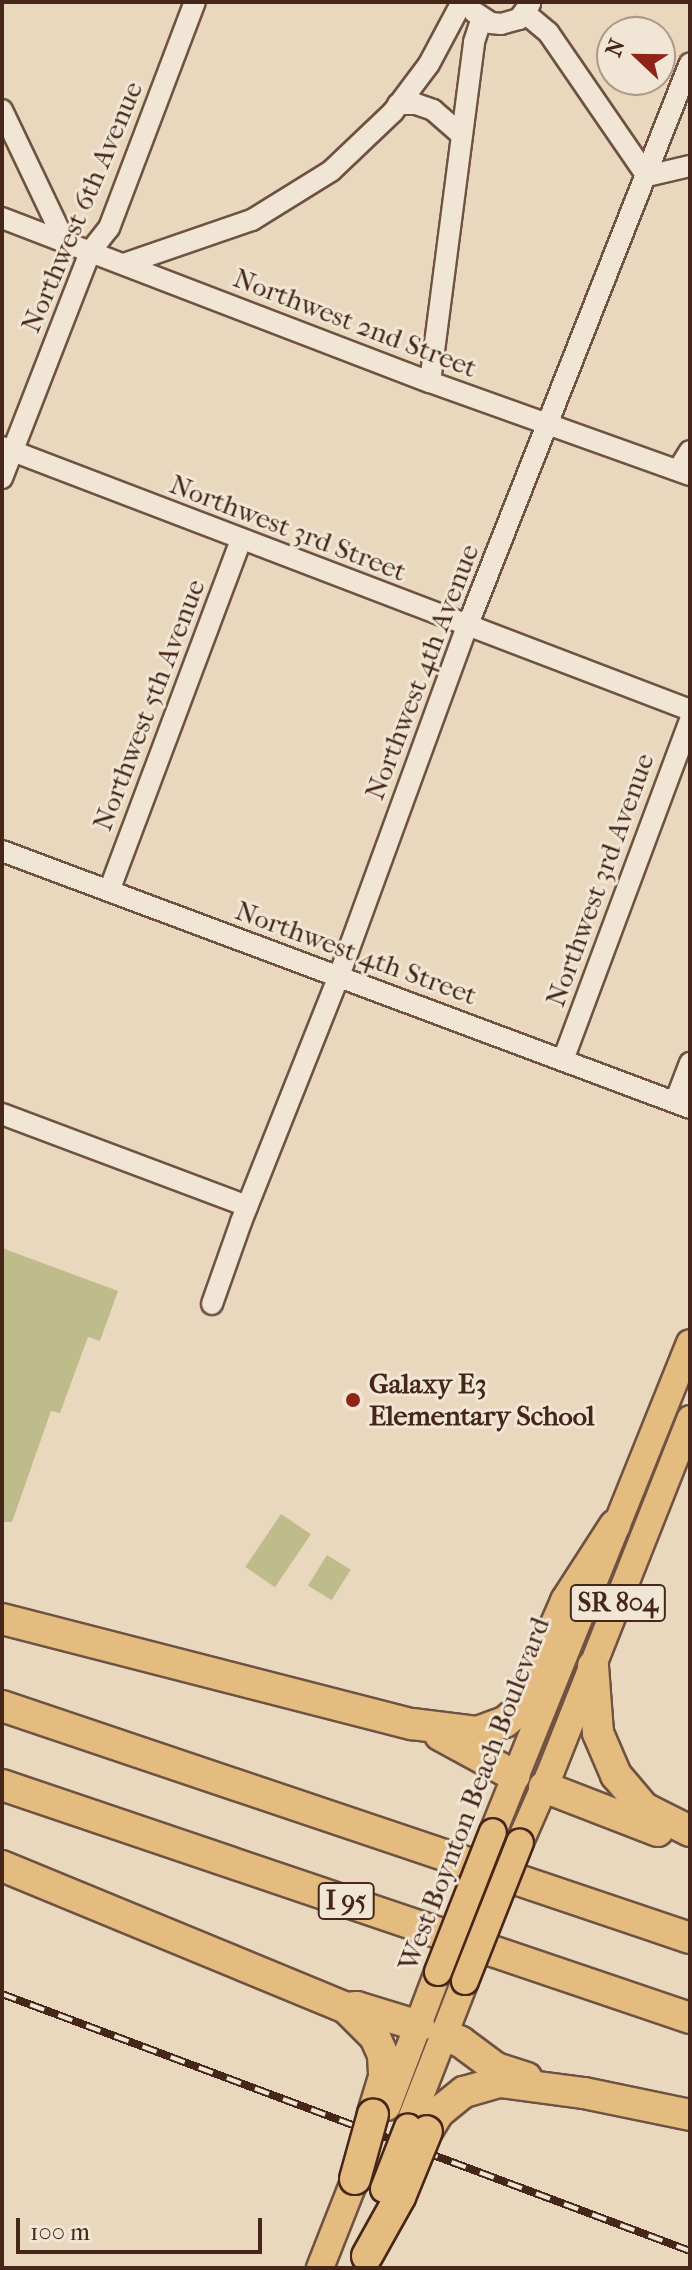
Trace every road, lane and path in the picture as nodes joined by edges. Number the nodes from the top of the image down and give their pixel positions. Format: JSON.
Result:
{"nodes":[{"id":1,"x":195,"y":2,"type":"edge"},
{"id":2,"x":465,"y":2,"type":"edge"},
{"id":3,"x":528,"y":7,"type":"edge"},
{"id":4,"x":482,"y":18,"type":"junction"},
{"id":5,"x":690,"y":63,"type":"edge"},
{"id":6,"x":398,"y":104,"type":"junction"},
{"id":7,"x":2,"y":110,"type":"edge"},
{"id":8,"x":462,"y":135,"type":"junction"},
{"id":9,"x":690,"y":166,"type":"edge"},
{"id":10,"x":647,"y":176,"type":"junction"},
{"id":11,"x":2,"y":218,"type":"edge"},
{"id":12,"x":65,"y":242,"type":"junction"},
{"id":13,"x":90,"y":252,"type":"junction"},
{"id":14,"x":124,"y":264,"type":"junction"},
{"id":15,"x":430,"y":382,"type":"junction"},
{"id":16,"x":547,"y":425,"type":"junction"},
{"id":17,"x":7,"y":449,"type":"edge"},
{"id":18,"x":690,"y":451,"type":"edge"},
{"id":19,"x":684,"y":473,"type":"edge"},
{"id":20,"x":2,"y":478,"type":"edge"},
{"id":21,"x":241,"y":539,"type":"junction"},
{"id":22,"x":467,"y":627,"type":"junction"},
{"id":23,"x":690,"y":710,"type":"edge"},
{"id":24,"x":690,"y":720,"type":"edge"},
{"id":25,"x":2,"y":851,"type":"edge"},
{"id":26,"x":109,"y":891,"type":"junction"},
{"id":27,"x":339,"y":976,"type":"junction"},
{"id":28,"x":563,"y":1060,"type":"junction"},
{"id":29,"x":690,"y":1063,"type":"edge"},
{"id":30,"x":683,"y":1105,"type":"edge"},
{"id":31,"x":2,"y":1114,"type":"edge"},
{"id":32,"x":247,"y":1206,"type":"junction"},
{"id":33,"x":212,"y":1304,"type":"dead end"},
{"id":34,"x":690,"y":1343,"type":"edge"},
{"id":35,"x":690,"y":1419,"type":"edge"},
{"id":36,"x":615,"y":1525,"type":"junction"},
{"id":37,"x":2,"y":1619,"type":"edge"},
{"id":38,"x":593,"y":1666,"type":"junction"},
{"id":39,"x":2,"y":1706,"type":"edge"},
{"id":40,"x":412,"y":1724,"type":"junction"},
{"id":41,"x":515,"y":1776,"type":"junction"},
{"id":42,"x":2,"y":1785,"type":"edge"},
{"id":43,"x":544,"y":1787,"type":"junction"},
{"id":44,"x":690,"y":1831,"type":"edge"},
{"id":45,"x":690,"y":1844,"type":"edge"},
{"id":46,"x":2,"y":1866,"type":"edge"},
{"id":47,"x":690,"y":1938,"type":"edge"},
{"id":48,"x":346,"y":2008,"type":"junction"},
{"id":49,"x":690,"y":2018,"type":"edge"},
{"id":50,"x":431,"y":2030,"type":"junction"},
{"id":51,"x":584,"y":2093,"type":"junction"},
{"id":52,"x":690,"y":2115,"type":"edge"},
{"id":53,"x":378,"y":2116,"type":"junction"},
{"id":54,"x":418,"y":2129,"type":"junction"},
{"id":55,"x":355,"y":2179,"type":"joint"},
{"id":56,"x":364,"y":2262,"type":"edge"},
{"id":57,"x":320,"y":2268,"type":"edge"}],
"edges":[{"from":1,"to":13,"type":"street","name":"Northwest 6th Avenue"},
{"from":2,"to":4,"type":"street"},
{"from":2,"to":6,"type":"street"},
{"from":3,"to":4,"type":"street"},
{"from":3,"to":10,"type":"street"},
{"from":4,"to":8,"type":"street"},
{"from":5,"to":10,"type":"street","name":"Northwest 4th Avenue"},
{"from":6,"to":8,"type":"street"},
{"from":6,"to":14,"type":"street"},
{"from":7,"to":12,"type":"street"},
{"from":8,"to":15,"type":"street"},
{"from":9,"to":10,"type":"street"},
{"from":10,"to":16,"type":"street","name":"Northwest 4th Avenue"},
{"from":11,"to":12,"type":"street","name":"Northwest 2nd Street"},
{"from":12,"to":13,"type":"street","name":"Northwest 2nd Street"},
{"from":13,"to":14,"type":"street","name":"Northwest 2nd Street"},
{"from":13,"to":17,"type":"street","name":"Northwest 6th Avenue"},
{"from":14,"to":15,"type":"street","name":"Northwest 2nd Street"},
{"from":15,"to":16,"type":"street","name":"Northwest 2nd Street"},
{"from":16,"to":19,"type":"street","name":"Northwest 2nd Street"},
{"from":16,"to":22,"type":"street","name":"Northwest 4th Avenue"},
{"from":17,"to":20,"type":"street","name":"Northwest 6th Avenue"},
{"from":17,"to":21,"type":"street","name":"Northwest 3rd Street"},
{"from":18,"to":19,"type":"street"},
{"from":21,"to":22,"type":"street","name":"Northwest 3rd Street"},
{"from":21,"to":26,"type":"street","name":"Northwest 5th Avenue"},
{"from":22,"to":23,"type":"street","name":"Northwest 3rd Street"},
{"from":22,"to":27,"type":"street","name":"Northwest 4th Avenue"},
{"from":24,"to":28,"type":"street","name":"Northwest 3rd Avenue"},
{"from":25,"to":26,"type":"street","name":"Northwest 4th Street"},
{"from":26,"to":27,"type":"street","name":"Northwest 4th Street"},
{"from":27,"to":28,"type":"street","name":"Northwest 4th Street"},
{"from":27,"to":32,"type":"street","name":"Northwest 4th Avenue"},
{"from":28,"to":30,"type":"street","name":"Northwest 4th Street"},
{"from":29,"to":30,"type":"street"},
{"from":31,"to":32,"type":"street"},
{"from":32,"to":33,"type":"street","name":"Northwest 4th Avenue"},
{"from":34,"to":36,"type":"main road","name":"West Boynton Beach Boulevard","number":"SR 804"},
{"from":35,"to":38,"type":"main road","name":"West Boynton Beach Boulevard","number":"SR 804"},
{"from":36,"to":40,"type":"highway"},
{"from":36,"to":41,"type":"main road","name":"West Boynton Beach Boulevard","number":"SR 804"},
{"from":37,"to":40,"type":"highway"},
{"from":38,"to":43,"type":"main road","name":"West Boynton Beach Boulevard","number":"SR 804"},
{"from":38,"to":44,"type":"highway"},
{"from":39,"to":47,"type":"highway"},
{"from":40,"to":41,"type":"highway"},
{"from":41,"to":43,"type":"main road"},
{"from":41,"to":50,"type":"main road","name":"West Boynton Beach Boulevard","number":"SR 804","bridge":true},
{"from":42,"to":49,"type":"highway","number":"I 95"},
{"from":43,"to":45,"type":"highway"},
{"from":43,"to":50,"type":"main road","name":"West Boynton Beach Boulevard","number":"SR 804","bridge":true},
{"from":46,"to":48,"type":"highway"},
{"from":48,"to":50,"type":"highway"},
{"from":48,"to":53,"type":"highway"},
{"from":50,"to":51,"type":"highway"},
{"from":50,"to":53,"type":"main road","name":"West Boynton Beach Boulevard","number":"SR 804"},
{"from":50,"to":54,"type":"main road","name":"West Boynton Beach Boulevard","number":"SR 804"},
{"from":51,"to":52,"type":"highway"},
{"from":51,"to":54,"type":"highway"},
{"from":53,"to":55,"type":"highway","bridge":true},
{"from":54,"to":56,"type":"highway","bridge":true},
{"from":55,"to":57,"type":"main road"}]}
